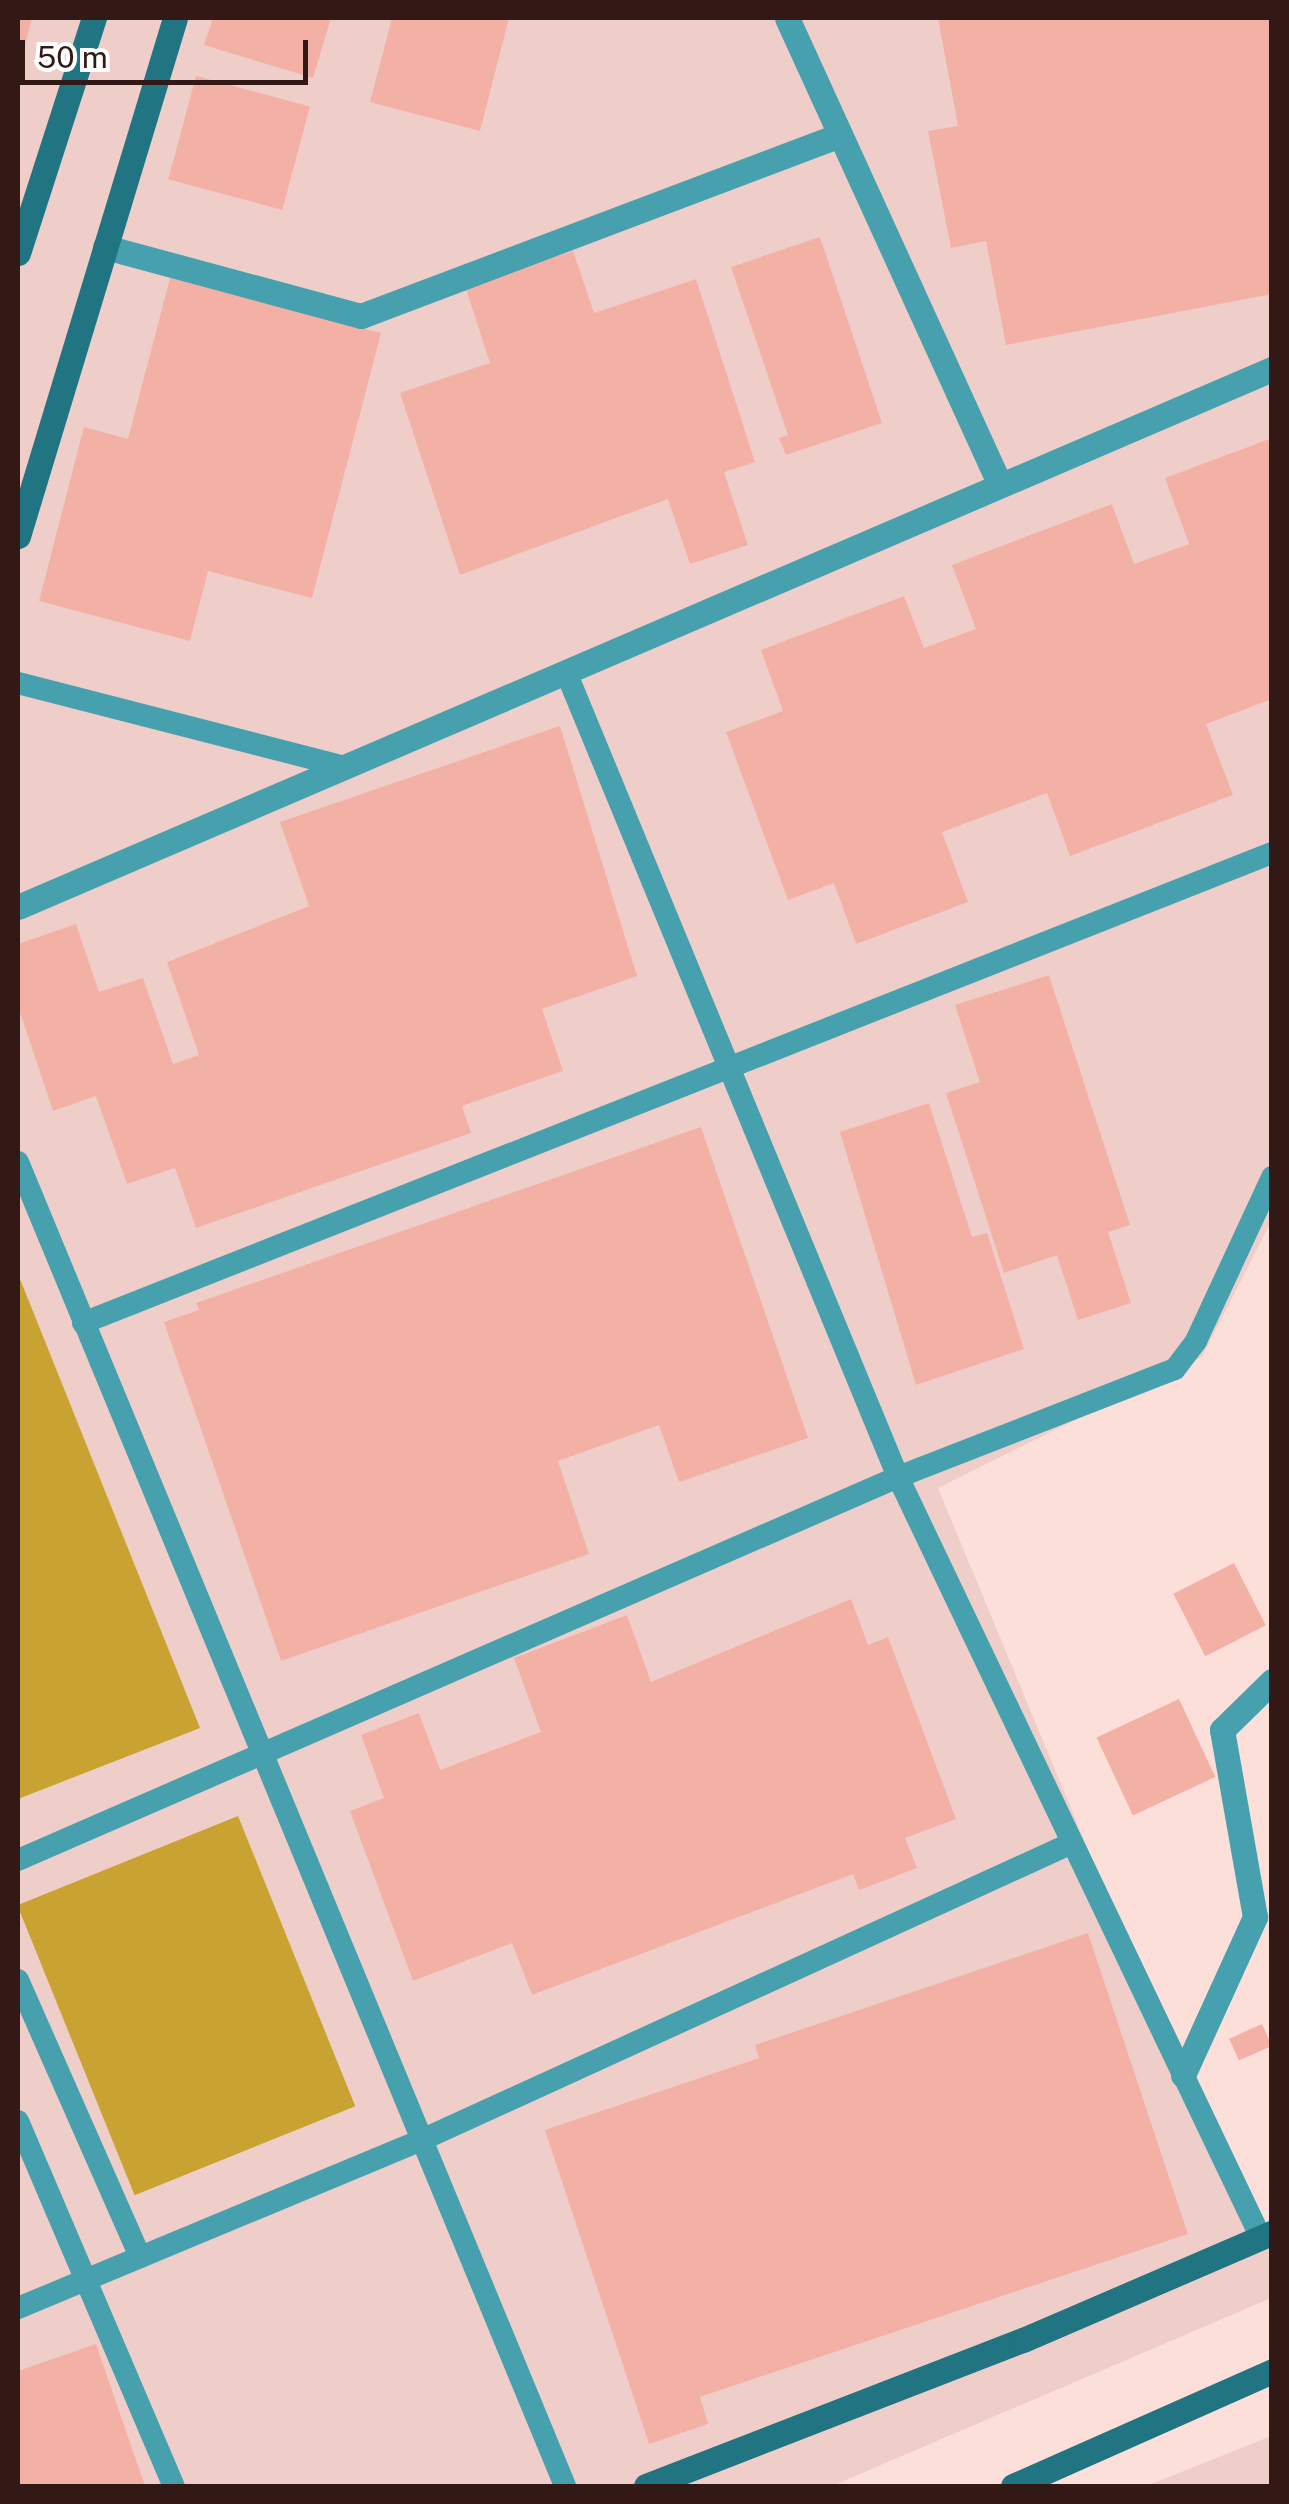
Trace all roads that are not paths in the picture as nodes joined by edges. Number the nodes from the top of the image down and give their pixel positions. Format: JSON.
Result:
{"nodes":[{"id":1,"x":94,"y":18,"type":"edge"},
{"id":2,"x":175,"y":18,"type":"edge"},
{"id":3,"x":787,"y":18,"type":"edge"},
{"id":4,"x":840,"y":135,"type":"junction"},
{"id":5,"x":24,"y":214,"type":"edge"},
{"id":6,"x":105,"y":247,"type":"junction"},
{"id":7,"x":18,"y":253,"type":"edge"},
{"id":8,"x":1272,"y":369,"type":"edge"},
{"id":9,"x":1000,"y":485,"type":"junction"},
{"id":10,"x":18,"y":536,"type":"edge"},
{"id":11,"x":566,"y":672,"type":"junction"},
{"id":12,"x":18,"y":683,"type":"edge"},
{"id":13,"x":345,"y":766,"type":"junction"},
{"id":14,"x":1272,"y":854,"type":"edge"},
{"id":15,"x":18,"y":907,"type":"edge"},
{"id":16,"x":729,"y":1069,"type":"junction"},
{"id":17,"x":18,"y":1162,"type":"edge"},
{"id":18,"x":1272,"y":1177,"type":"edge"},
{"id":19,"x":82,"y":1323,"type":"junction"},
{"id":20,"x":898,"y":1477,"type":"junction"},
{"id":21,"x":1272,"y":1681,"type":"edge"},
{"id":22,"x":268,"y":1756,"type":"junction"},
{"id":23,"x":1072,"y":1843,"type":"junction"},
{"id":24,"x":18,"y":1860,"type":"edge"},
{"id":25,"x":1266,"y":1913,"type":"edge"},
{"id":26,"x":18,"y":1980,"type":"edge"},
{"id":27,"x":1183,"y":2075,"type":"junction"},
{"id":28,"x":18,"y":2122,"type":"edge"},
{"id":29,"x":426,"y":2138,"type":"junction"},
{"id":30,"x":1266,"y":2236,"type":"edge"},
{"id":31,"x":140,"y":2256,"type":"junction"},
{"id":32,"x":87,"y":2279,"type":"junction"},
{"id":33,"x":18,"y":2308,"type":"edge"},
{"id":34,"x":1272,"y":2372,"type":"edge"},
{"id":35,"x":174,"y":2486,"type":"edge"},
{"id":36,"x":564,"y":2486,"type":"edge"},
{"id":37,"x":646,"y":2486,"type":"edge"},
{"id":38,"x":1014,"y":2486,"type":"edge"}],
"edges":[{"from":1,"to":5,"type":"street"},
{"from":2,"to":6,"type":"street"},
{"from":3,"to":4,"type":"street"},
{"from":4,"to":6,"type":"street"},
{"from":4,"to":9,"type":"street"},
{"from":5,"to":7,"type":"street"},
{"from":6,"to":10,"type":"street"},
{"from":8,"to":9,"type":"street"},
{"from":9,"to":11,"type":"street"},
{"from":11,"to":13,"type":"street"},
{"from":11,"to":16,"type":"lane"},
{"from":12,"to":13,"type":"lane"},
{"from":13,"to":15,"type":"street"},
{"from":14,"to":16,"type":"lane"},
{"from":16,"to":19,"type":"lane"},
{"from":16,"to":20,"type":"lane"},
{"from":17,"to":19,"type":"lane"},
{"from":18,"to":20,"type":"lane"},
{"from":19,"to":22,"type":"lane"},
{"from":20,"to":22,"type":"lane"},
{"from":20,"to":23,"type":"lane"},
{"from":21,"to":25,"type":"street"},
{"from":22,"to":24,"type":"lane"},
{"from":22,"to":29,"type":"lane"},
{"from":23,"to":27,"type":"lane"},
{"from":23,"to":29,"type":"lane"},
{"from":25,"to":27,"type":"street"},
{"from":26,"to":31,"type":"lane"},
{"from":27,"to":30,"type":"lane"},
{"from":28,"to":32,"type":"lane"},
{"from":29,"to":31,"type":"lane"},
{"from":29,"to":36,"type":"lane"},
{"from":30,"to":37,"type":"street"},
{"from":31,"to":32,"type":"lane"},
{"from":32,"to":33,"type":"lane"},
{"from":32,"to":35,"type":"lane"},
{"from":34,"to":38,"type":"street"}]}
